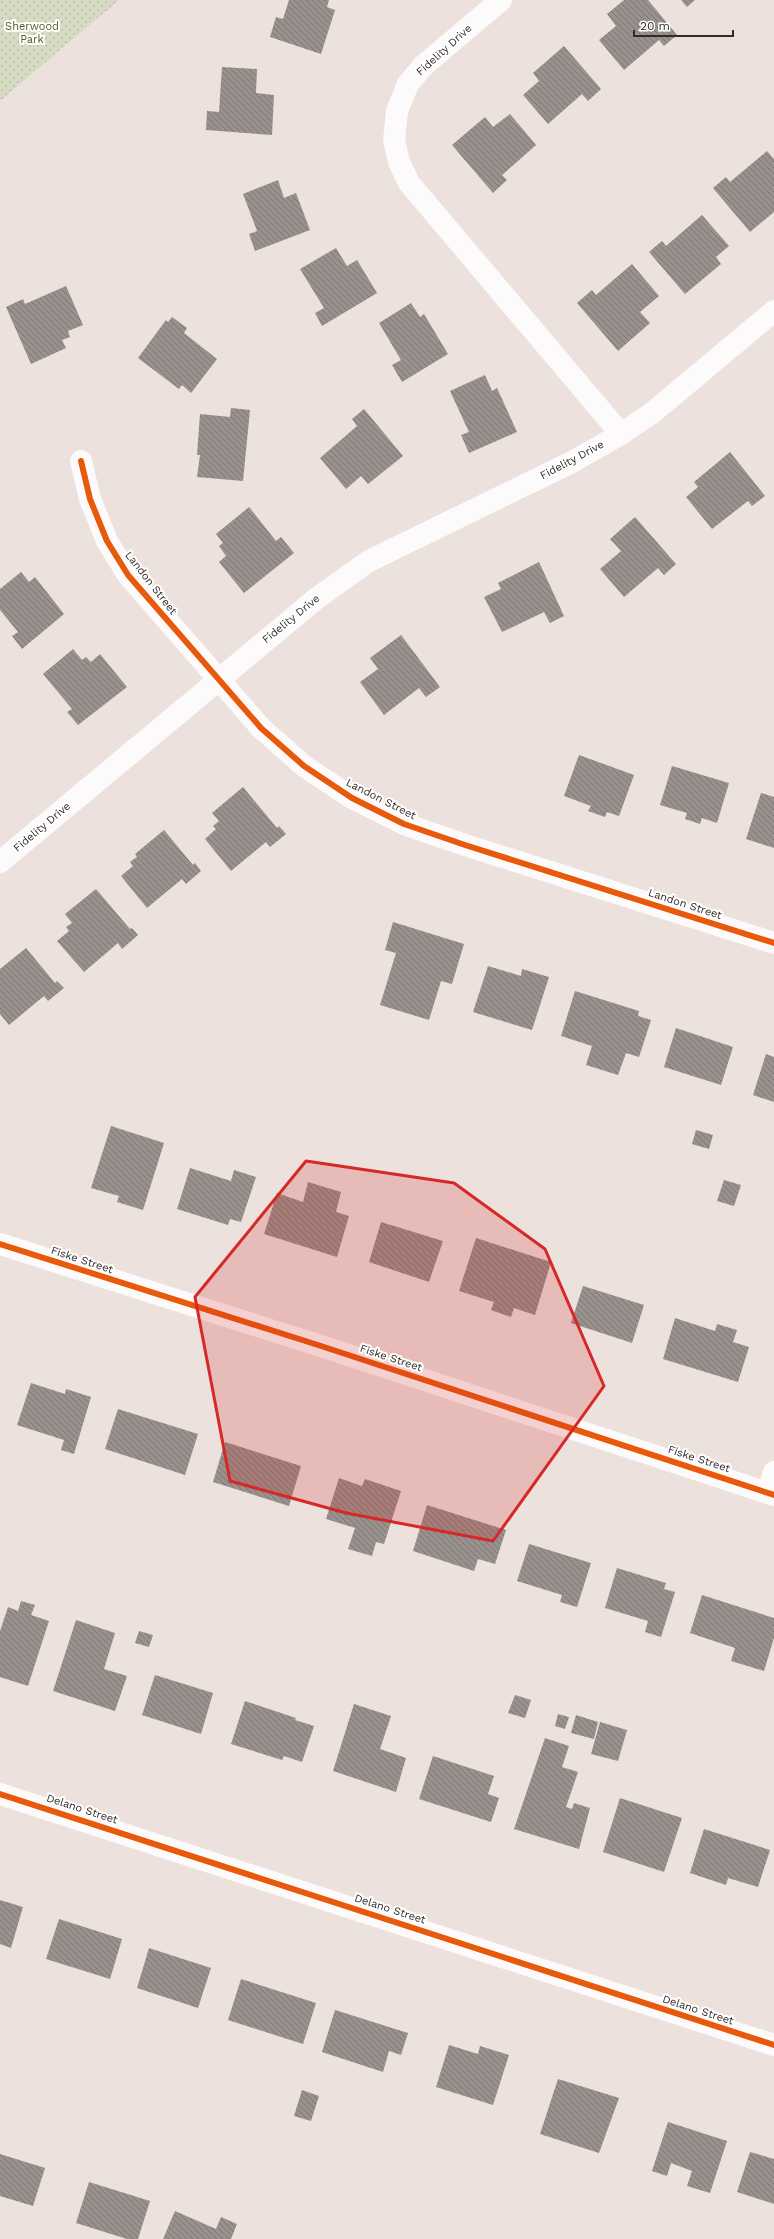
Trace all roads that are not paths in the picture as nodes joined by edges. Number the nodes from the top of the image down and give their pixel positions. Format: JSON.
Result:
{"nodes":[{"id":1,"x":501,"y":0,"type":"edge"},
{"id":2,"x":774,"y":311,"type":"edge"},
{"id":3,"x":621,"y":434,"type":"junction"},
{"id":4,"x":81,"y":461,"type":"dead end"},
{"id":5,"x":218,"y":680,"type":"junction"},
{"id":6,"x":0,"y":862,"type":"edge"},
{"id":7,"x":774,"y":943,"type":"edge"},
{"id":8,"x":0,"y":1244,"type":"edge"},
{"id":9,"x":774,"y":1472,"type":"edge"},
{"id":10,"x":771,"y":1494,"type":"edge"},
{"id":11,"x":0,"y":1794,"type":"edge"},
{"id":12,"x":774,"y":2045,"type":"edge"}],
"edges":[{"from":1,"to":3,"type":"street","name":"Fidelity Drive"},
{"from":2,"to":3,"type":"street","name":"Fidelity Drive"},
{"from":3,"to":5,"type":"street","name":"Fidelity Drive"},
{"from":4,"to":5,"type":"street","name":"Landon Street"},
{"from":5,"to":6,"type":"street","name":"Fidelity Drive"},
{"from":5,"to":7,"type":"street","name":"Landon Street"},
{"from":8,"to":10,"type":"street","name":"Fiske Street"},
{"from":9,"to":10,"type":"street"},
{"from":11,"to":12,"type":"street","name":"Delano Street"}]}
